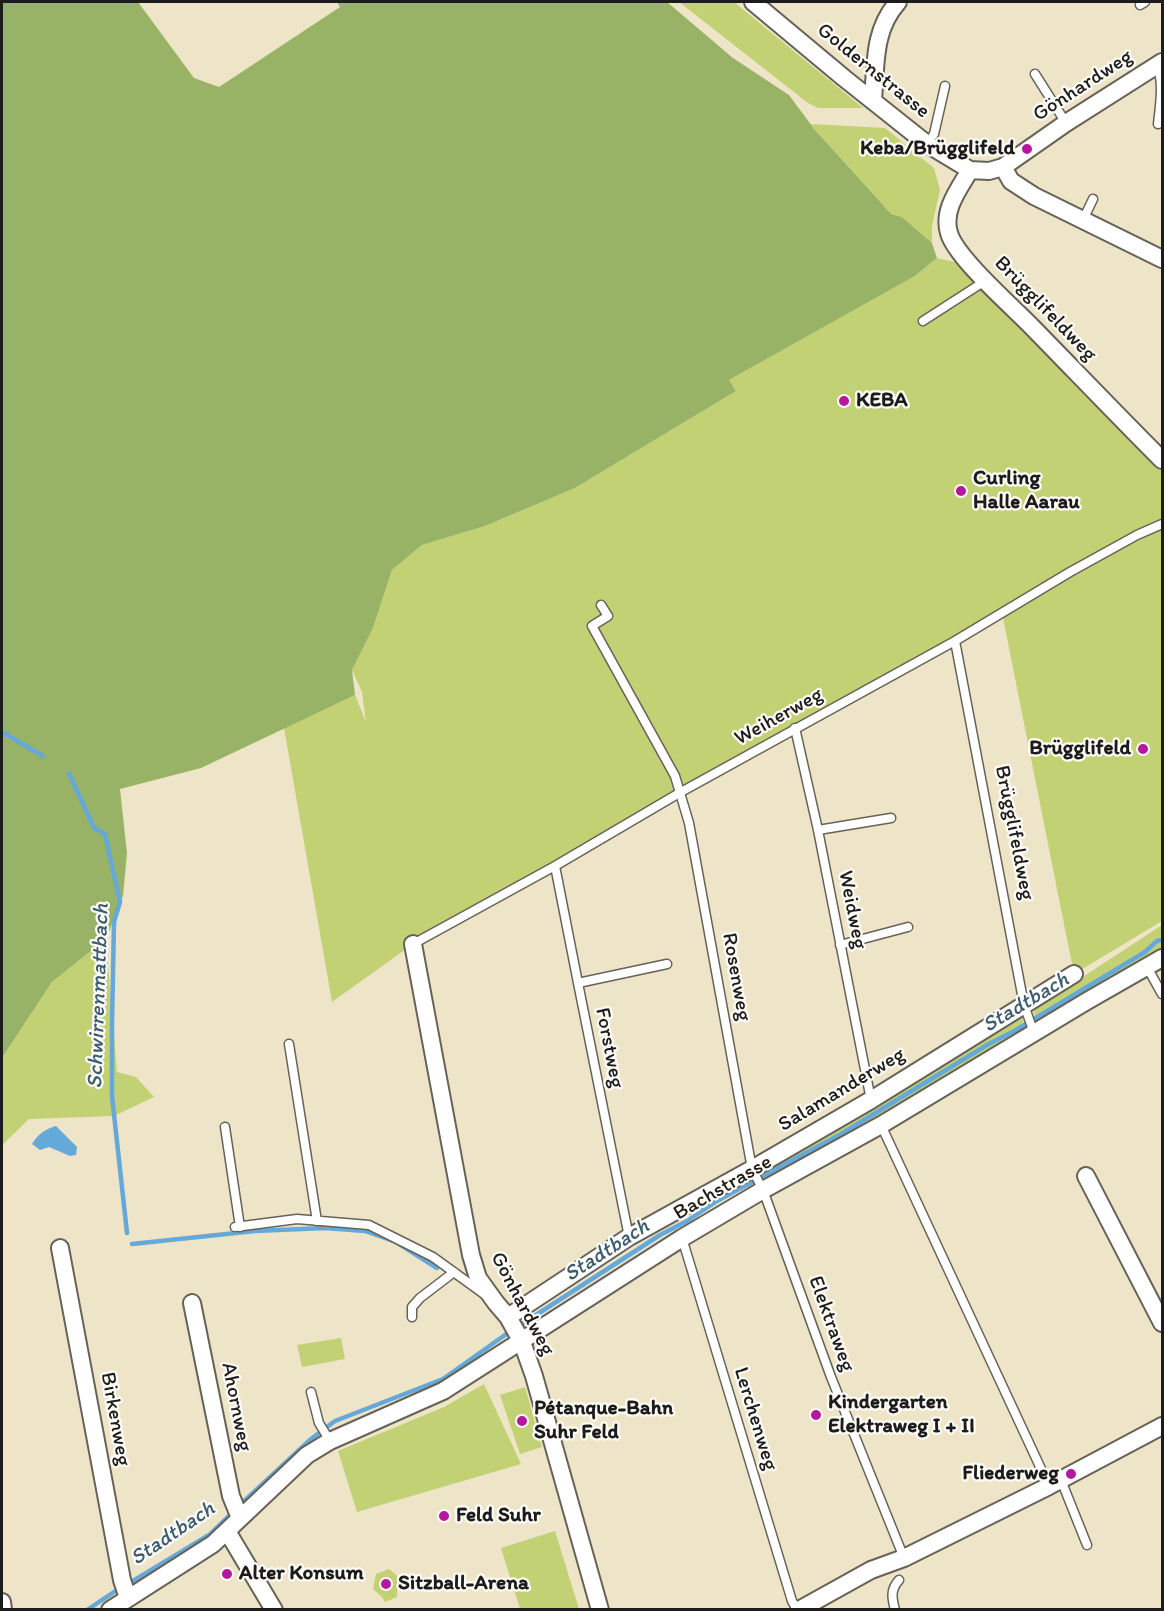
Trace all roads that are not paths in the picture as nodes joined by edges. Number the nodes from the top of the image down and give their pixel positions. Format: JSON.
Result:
{"nodes":[{"id":1,"x":753,"y":2,"type":"edge"},
{"id":2,"x":898,"y":2,"type":"edge"},
{"id":3,"x":1160,"y":63,"type":"edge"},
{"id":4,"x":1035,"y":74,"type":"dead end"},
{"id":5,"x":945,"y":86,"type":"dead end"},
{"id":6,"x":873,"y":100,"type":"junction"},
{"id":7,"x":1066,"y":123,"type":"junction"},
{"id":8,"x":1158,"y":124,"type":"dead end"},
{"id":9,"x":927,"y":144,"type":"junction"},
{"id":10,"x":1003,"y":167,"type":"junction"},
{"id":11,"x":970,"y":170,"type":"junction"},
{"id":12,"x":1093,"y":198,"type":"dead end"},
{"id":13,"x":1083,"y":220,"type":"junction"},
{"id":14,"x":1162,"y":259,"type":"edge"},
{"id":15,"x":986,"y":281,"type":"junction"},
{"id":16,"x":923,"y":321,"type":"dead end"},
{"id":17,"x":1162,"y":460,"type":"edge"},
{"id":18,"x":1162,"y":524,"type":"edge"},
{"id":19,"x":601,"y":605,"type":"dead end"},
{"id":20,"x":955,"y":641,"type":"junction"},
{"id":21,"x":795,"y":728,"type":"junction"},
{"id":22,"x":681,"y":792,"type":"junction"},
{"id":23,"x":891,"y":818,"type":"dead end"},
{"id":24,"x":818,"y":830,"type":"junction"},
{"id":25,"x":555,"y":866,"type":"junction"},
{"id":26,"x":908,"y":927,"type":"dead end"},
{"id":27,"x":413,"y":944,"type":"joint"},
{"id":28,"x":840,"y":945,"type":"junction"},
{"id":29,"x":1162,"y":958,"type":"edge"},
{"id":30,"x":667,"y":964,"type":"dead end"},
{"id":31,"x":1147,"y":967,"type":"junction"},
{"id":32,"x":1074,"y":974,"type":"dead end"},
{"id":33,"x":578,"y":983,"type":"junction"},
{"id":34,"x":1162,"y":994,"type":"edge"},
{"id":35,"x":1025,"y":1008,"type":"junction"},
{"id":36,"x":1033,"y":1031,"type":"junction"},
{"id":37,"x":289,"y":1044,"type":"dead end"},
{"id":38,"x":871,"y":1100,"type":"junction"},
{"id":39,"x":881,"y":1125,"type":"junction"},
{"id":40,"x":225,"y":1127,"type":"dead end"},
{"id":41,"x":753,"y":1170,"type":"junction"},
{"id":42,"x":1086,"y":1176,"type":"dead end"},
{"id":43,"x":763,"y":1190,"type":"junction"},
{"id":44,"x":317,"y":1221,"type":"junction"},
{"id":45,"x":629,"y":1238,"type":"junction"},
{"id":46,"x":681,"y":1238,"type":"junction"},
{"id":47,"x":60,"y":1248,"type":"dead end"},
{"id":48,"x":454,"y":1272,"type":"junction"},
{"id":49,"x":192,"y":1303,"type":"dead end"},
{"id":50,"x":496,"y":1303,"type":"junction"},
{"id":51,"x":412,"y":1317,"type":"dead end"},
{"id":52,"x":508,"y":1317,"type":"junction"},
{"id":53,"x":1162,"y":1323,"type":"edge"},
{"id":54,"x":522,"y":1342,"type":"junction"},
{"id":55,"x":310,"y":1392,"type":"dead end"},
{"id":56,"x":1162,"y":1426,"type":"edge"},
{"id":57,"x":330,"y":1441,"type":"junction"},
{"id":58,"x":1055,"y":1483,"type":"junction"},
{"id":59,"x":240,"y":1518,"type":"junction"},
{"id":60,"x":227,"y":1531,"type":"junction"},
{"id":61,"x":1087,"y":1545,"type":"dead end"},
{"id":62,"x":904,"y":1558,"type":"junction"},
{"id":63,"x":899,"y":1580,"type":"dead end"},
{"id":64,"x":128,"y":1598,"type":"junction"},
{"id":65,"x":2,"y":1602,"type":"edge"},
{"id":66,"x":3,"y":1610,"type":"edge"},
{"id":67,"x":110,"y":1610,"type":"edge"},
{"id":68,"x":274,"y":1610,"type":"edge"},
{"id":69,"x":600,"y":1610,"type":"edge"},
{"id":70,"x":798,"y":1610,"type":"edge"},
{"id":71,"x":895,"y":1610,"type":"edge"}],
"edges":[{"from":1,"to":6,"type":"street","name":"Goldernstrasse"},
{"from":2,"to":6,"type":"street"},
{"from":3,"to":7,"type":"street","name":"Gönhardweg"},
{"from":3,"to":8,"type":"lane","name":"Gönhardweg"},
{"from":4,"to":7,"type":"lane"},
{"from":5,"to":9,"type":"lane"},
{"from":6,"to":9,"type":"street","name":"Goldernstrasse"},
{"from":7,"to":10,"type":"street","name":"Gönhardweg"},
{"from":9,"to":11,"type":"street","name":"Goldernstrasse"},
{"from":10,"to":11,"type":"street"},
{"from":10,"to":13,"type":"street"},
{"from":11,"to":15,"type":"street","name":"Brügglifeldweg"},
{"from":12,"to":13,"type":"lane"},
{"from":13,"to":14,"type":"street"},
{"from":15,"to":16,"type":"lane"},
{"from":15,"to":17,"type":"street","name":"Brügglifeldweg"},
{"from":18,"to":20,"type":"lane","name":"Weiherweg"},
{"from":19,"to":22,"type":"lane","name":"Rosenweg"},
{"from":20,"to":21,"type":"lane","name":"Weiherweg"},
{"from":20,"to":35,"type":"lane","name":"Brügglifeldweg"},
{"from":21,"to":22,"type":"lane","name":"Weiherweg"},
{"from":21,"to":24,"type":"lane","name":"Weidweg"},
{"from":22,"to":25,"type":"lane","name":"Weiherweg"},
{"from":22,"to":41,"type":"lane","name":"Rosenweg"},
{"from":23,"to":24,"type":"lane"},
{"from":24,"to":28,"type":"lane","name":"Weidweg"},
{"from":25,"to":27,"type":"lane","name":"Weiherweg"},
{"from":25,"to":33,"type":"lane","name":"Forstweg"},
{"from":26,"to":28,"type":"lane"},
{"from":27,"to":50,"type":"street","name":"Gönhardweg"},
{"from":28,"to":38,"type":"lane","name":"Weidweg"},
{"from":29,"to":31,"type":"street","name":"Bachstrasse"},
{"from":30,"to":33,"type":"lane"},
{"from":31,"to":34,"type":"lane"},
{"from":31,"to":36,"type":"street","name":"Bachstrasse"},
{"from":32,"to":35,"type":"street","name":"Salamanderweg"},
{"from":33,"to":45,"type":"lane","name":"Forstweg"},
{"from":35,"to":36,"type":"lane","name":"Brügglifeldweg"},
{"from":35,"to":38,"type":"street","name":"Salamanderweg"},
{"from":36,"to":39,"type":"street","name":"Bachstrasse"},
{"from":37,"to":44,"type":"lane"},
{"from":38,"to":41,"type":"street","name":"Salamanderweg"},
{"from":39,"to":43,"type":"street","name":"Bachstrasse"},
{"from":39,"to":58,"type":"lane"},
{"from":40,"to":44,"type":"lane"},
{"from":41,"to":43,"type":"lane","name":"Elektraweg"},
{"from":41,"to":45,"type":"street","name":"Salamanderweg"},
{"from":42,"to":53,"type":"street"},
{"from":43,"to":46,"type":"street","name":"Bachstrasse"},
{"from":43,"to":62,"type":"lane","name":"Elektraweg"},
{"from":44,"to":48,"type":"lane"},
{"from":45,"to":52,"type":"street","name":"Salamanderweg"},
{"from":46,"to":54,"type":"street","name":"Bachstrasse"},
{"from":46,"to":70,"type":"lane","name":"Lerchenweg"},
{"from":47,"to":64,"type":"street","name":"Birkenweg"},
{"from":48,"to":50,"type":"lane"},
{"from":48,"to":51,"type":"lane"},
{"from":49,"to":59,"type":"street","name":"Ahornweg"},
{"from":50,"to":52,"type":"street","name":"Gönhardweg"},
{"from":52,"to":54,"type":"street","name":"Gönhardweg"},
{"from":54,"to":57,"type":"street","name":"Bachstrasse"},
{"from":54,"to":69,"type":"street","name":"Gönhardweg"},
{"from":55,"to":57,"type":"lane"},
{"from":56,"to":58,"type":"street"},
{"from":57,"to":59,"type":"street","name":"Bachstrasse"},
{"from":58,"to":61,"type":"lane"},
{"from":58,"to":62,"type":"street"},
{"from":59,"to":60,"type":"street","name":"Bachstrasse"},
{"from":60,"to":64,"type":"street","name":"Bachstrasse"},
{"from":60,"to":68,"type":"street"},
{"from":62,"to":70,"type":"street"},
{"from":63,"to":71,"type":"lane"},
{"from":64,"to":67,"type":"street","name":"Bachstrasse"},
{"from":65,"to":66,"type":"street"}]}
